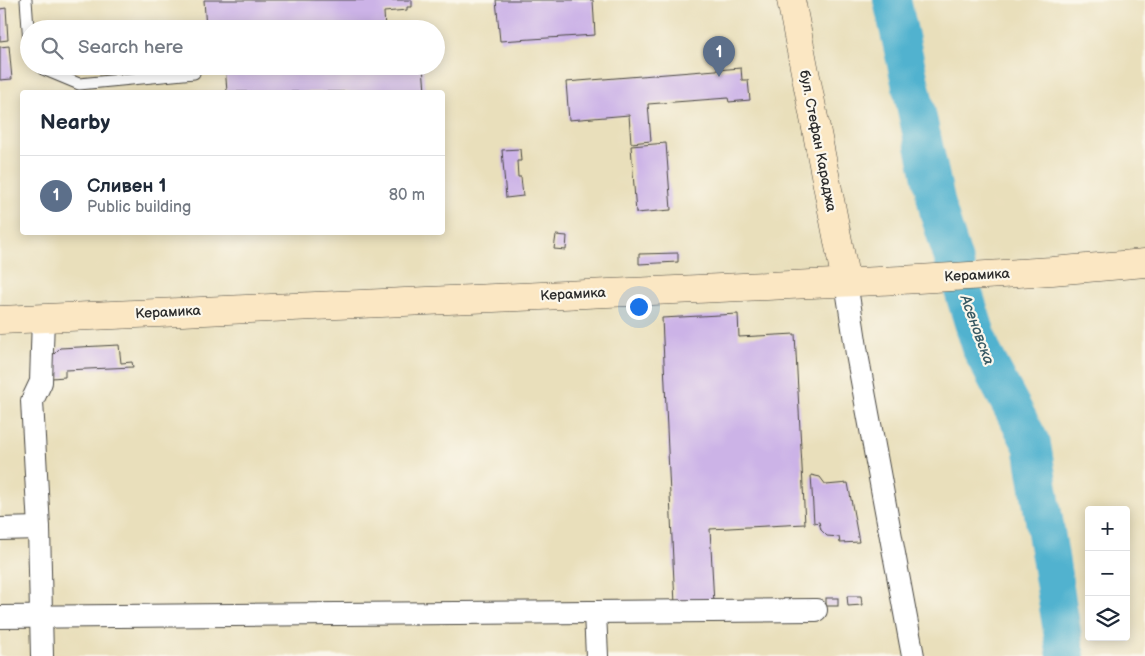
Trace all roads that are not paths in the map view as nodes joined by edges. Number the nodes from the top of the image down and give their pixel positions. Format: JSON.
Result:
{"nodes":[{"id":1,"x":26,"y":0,"type":"edge"},
{"id":2,"x":791,"y":0,"type":"edge"},
{"id":3,"x":27,"y":20,"type":"edge"},
{"id":4,"x":57,"y":75,"type":"edge"},
{"id":5,"x":173,"y":75,"type":"edge"},
{"id":6,"x":1145,"y":263,"type":"edge"},
{"id":7,"x":846,"y":282,"type":"junction"},
{"id":8,"x":43,"y":317,"type":"junction"},
{"id":9,"x":0,"y":320,"type":"edge"},
{"id":10,"x":39,"y":528,"type":"junction"},
{"id":11,"x":0,"y":529,"type":"edge"},
{"id":12,"x":816,"y":610,"type":"dead end"},
{"id":13,"x":596,"y":613,"type":"junction"},
{"id":14,"x":42,"y":616,"type":"junction"},
{"id":15,"x":0,"y":617,"type":"edge"},
{"id":16,"x":42,"y":656,"type":"edge"},
{"id":17,"x":597,"y":656,"type":"edge"},
{"id":18,"x":913,"y":656,"type":"edge"}],
"edges":[{"from":1,"to":3,"type":"lane"},
{"from":2,"to":7,"type":"street","name":"бул. Стефан Караджа"},
{"from":4,"to":5,"type":"lane"},
{"from":6,"to":7,"type":"street","name":"Керамика"},
{"from":7,"to":8,"type":"street","name":"Керамика"},
{"from":7,"to":18,"type":"street"},
{"from":8,"to":9,"type":"street","name":"Керамика"},
{"from":8,"to":10,"type":"street"},
{"from":10,"to":11,"type":"street"},
{"from":10,"to":14,"type":"street"},
{"from":12,"to":13,"type":"street"},
{"from":13,"to":14,"type":"street"},
{"from":13,"to":17,"type":"street"},
{"from":14,"to":15,"type":"street"},
{"from":14,"to":16,"type":"street"}]}
